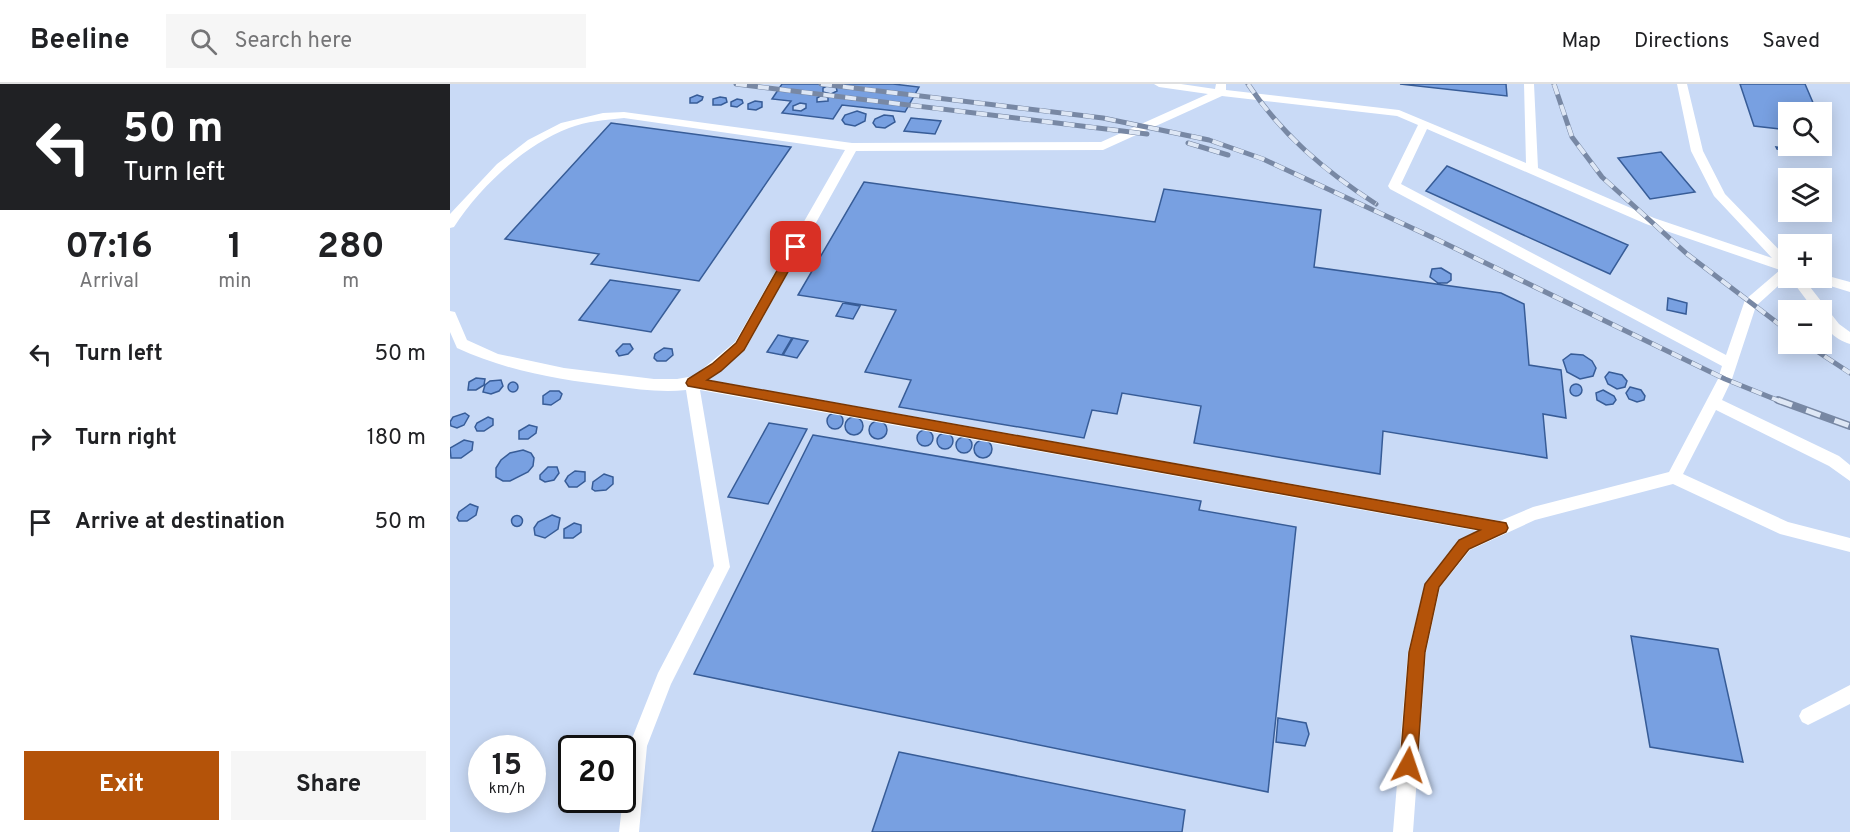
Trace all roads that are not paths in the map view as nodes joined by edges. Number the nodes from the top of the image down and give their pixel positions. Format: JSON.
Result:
{"nodes":[{"id":1,"x":1159,"y":84,"type":"edge"},
{"id":2,"x":1529,"y":84,"type":"edge"},
{"id":3,"x":1682,"y":84,"type":"edge"},
{"id":4,"x":1220,"y":88,"type":"edge"},
{"id":5,"x":1424,"y":124,"type":"junction"},
{"id":6,"x":852,"y":147,"type":"junction"},
{"id":7,"x":1532,"y":171,"type":"junction"},
{"id":8,"x":450,"y":224,"type":"edge"},
{"id":9,"x":1778,"y":257,"type":"edge"},
{"id":10,"x":1778,"y":265,"type":"edge"},
{"id":11,"x":1778,"y":277,"type":"edge"},
{"id":12,"x":1832,"y":282,"type":"edge"},
{"id":13,"x":1850,"y":287,"type":"edge"},
{"id":14,"x":1804,"y":288,"type":"edge"},
{"id":15,"x":1813,"y":300,"type":"edge"},
{"id":16,"x":450,"y":316,"type":"edge"},
{"id":17,"x":1832,"y":325,"type":"edge"},
{"id":18,"x":1850,"y":339,"type":"edge"},
{"id":19,"x":1730,"y":364,"type":"junction"},
{"id":20,"x":692,"y":383,"type":"junction"},
{"id":21,"x":1713,"y":402,"type":"junction"},
{"id":22,"x":1850,"y":474,"type":"edge"},
{"id":23,"x":1674,"y":477,"type":"junction"},
{"id":24,"x":1501,"y":528,"type":"junction"},
{"id":25,"x":1850,"y":545,"type":"edge"},
{"id":26,"x":1850,"y":694,"type":"edge"},
{"id":27,"x":1808,"y":716,"type":"dead end"},
{"id":28,"x":629,"y":832,"type":"edge"},
{"id":29,"x":1403,"y":832,"type":"edge"}],
"edges":[{"from":1,"to":4,"type":"lane"},
{"from":2,"to":7,"type":"lane"},
{"from":3,"to":9,"type":"lane"},
{"from":4,"to":5,"type":"lane"},
{"from":4,"to":6,"type":"lane"},
{"from":5,"to":7,"type":"lane"},
{"from":5,"to":19,"type":"lane"},
{"from":6,"to":8,"type":"lane"},
{"from":6,"to":20,"type":"lane"},
{"from":7,"to":10,"type":"lane"},
{"from":11,"to":19,"type":"lane"},
{"from":12,"to":13,"type":"lane"},
{"from":14,"to":15,"type":"lane"},
{"from":16,"to":20,"type":"lane"},
{"from":17,"to":18,"type":"lane"},
{"from":19,"to":21,"type":"lane"},
{"from":20,"to":24,"type":"lane"},
{"from":20,"to":28,"type":"lane"},
{"from":21,"to":22,"type":"lane"},
{"from":21,"to":23,"type":"lane"},
{"from":23,"to":24,"type":"lane"},
{"from":23,"to":25,"type":"lane"},
{"from":24,"to":29,"type":"lane"},
{"from":26,"to":27,"type":"lane"}]}
